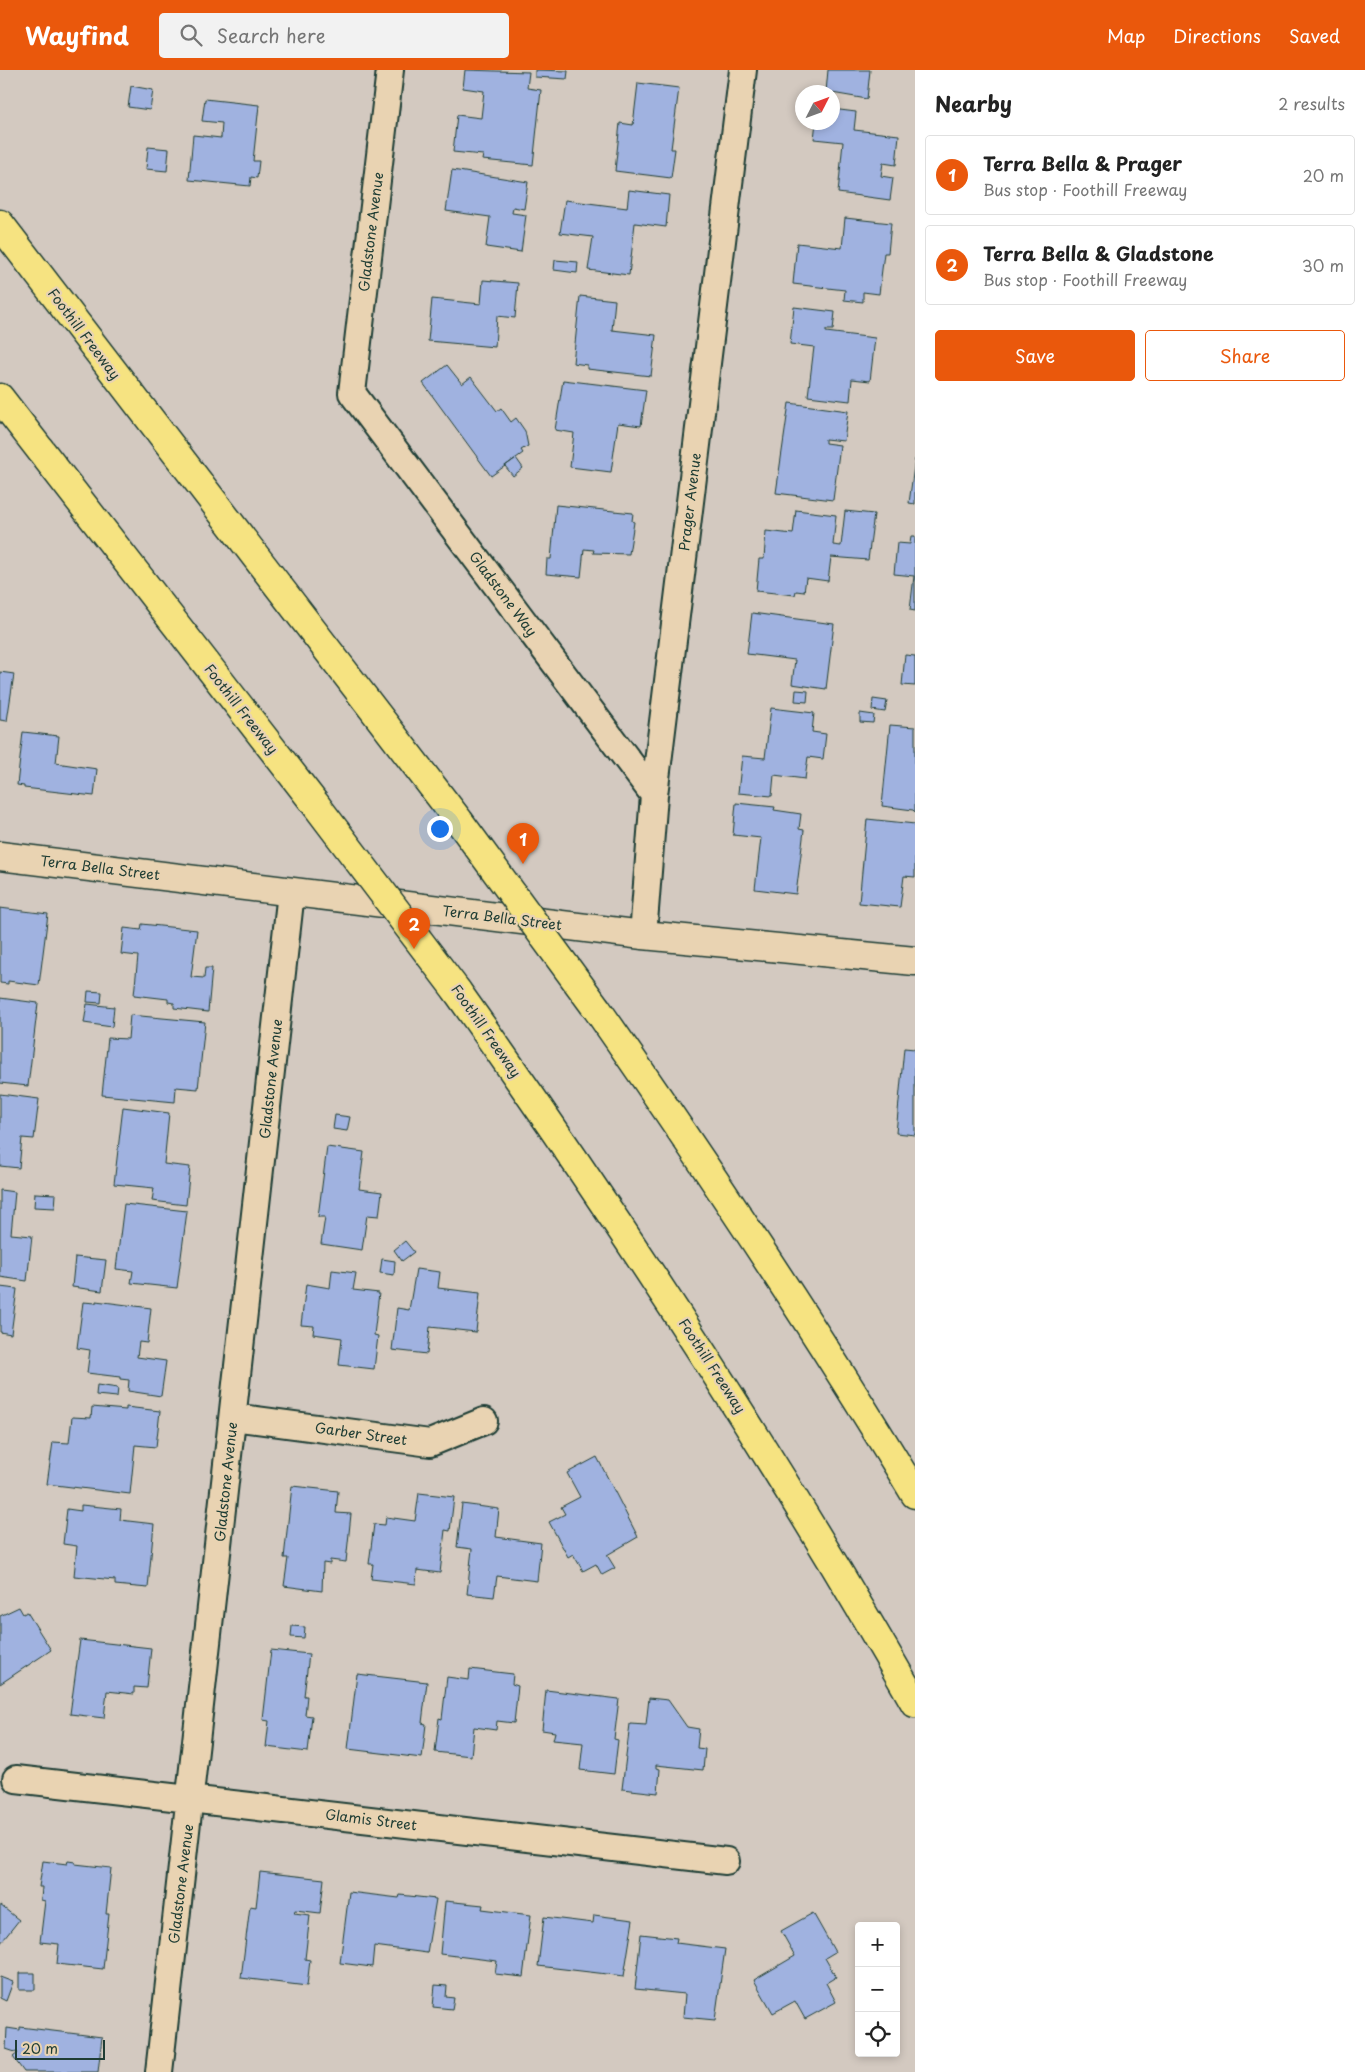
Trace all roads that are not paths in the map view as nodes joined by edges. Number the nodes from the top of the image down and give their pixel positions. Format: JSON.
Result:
{"nodes":[{"id":1,"x":390,"y":70,"type":"edge"},
{"id":2,"x":743,"y":70,"type":"edge"},
{"id":3,"x":0,"y":224,"type":"edge"},
{"id":4,"x":352,"y":393,"type":"joint"},
{"id":5,"x":0,"y":398,"type":"edge"},
{"id":6,"x":654,"y":795,"type":"junction"},
{"id":7,"x":0,"y":856,"type":"edge"},
{"id":8,"x":292,"y":892,"type":"junction"},
{"id":9,"x":642,"y":935,"type":"junction"},
{"id":10,"x":915,"y":961,"type":"edge"},
{"id":11,"x":234,"y":1417,"type":"junction"},
{"id":12,"x":484,"y":1421,"type":"dead end"},
{"id":13,"x":915,"y":1494,"type":"edge"},
{"id":14,"x":915,"y":1703,"type":"edge"},
{"id":15,"x":16,"y":1779,"type":"dead end"},
{"id":16,"x":191,"y":1799,"type":"junction"},
{"id":17,"x":726,"y":1861,"type":"dead end"},
{"id":18,"x":159,"y":2072,"type":"edge"}],
"edges":[{"from":1,"to":4,"type":"street","name":"Gladstone Avenue"},
{"from":2,"to":6,"type":"street","name":"Prager Avenue"},
{"from":3,"to":13,"type":"highway","name":"Foothill Freeway","bridge":true},
{"from":4,"to":6,"type":"street","name":"Gladstone Way"},
{"from":5,"to":14,"type":"highway","name":"Foothill Freeway","bridge":true},
{"from":6,"to":9,"type":"street","name":"Prager Avenue"},
{"from":7,"to":8,"type":"street","name":"Terra Bella Street"},
{"from":8,"to":9,"type":"street","name":"Terra Bella Street"},
{"from":8,"to":11,"type":"street","name":"Gladstone Avenue"},
{"from":9,"to":10,"type":"street","name":"Terra Bella Street"},
{"from":11,"to":12,"type":"street","name":"Garber Street"},
{"from":11,"to":16,"type":"street","name":"Gladstone Avenue"},
{"from":15,"to":16,"type":"street","name":"Glamis Street"},
{"from":16,"to":17,"type":"street","name":"Glamis Street"},
{"from":16,"to":18,"type":"street","name":"Gladstone Avenue"}]}
